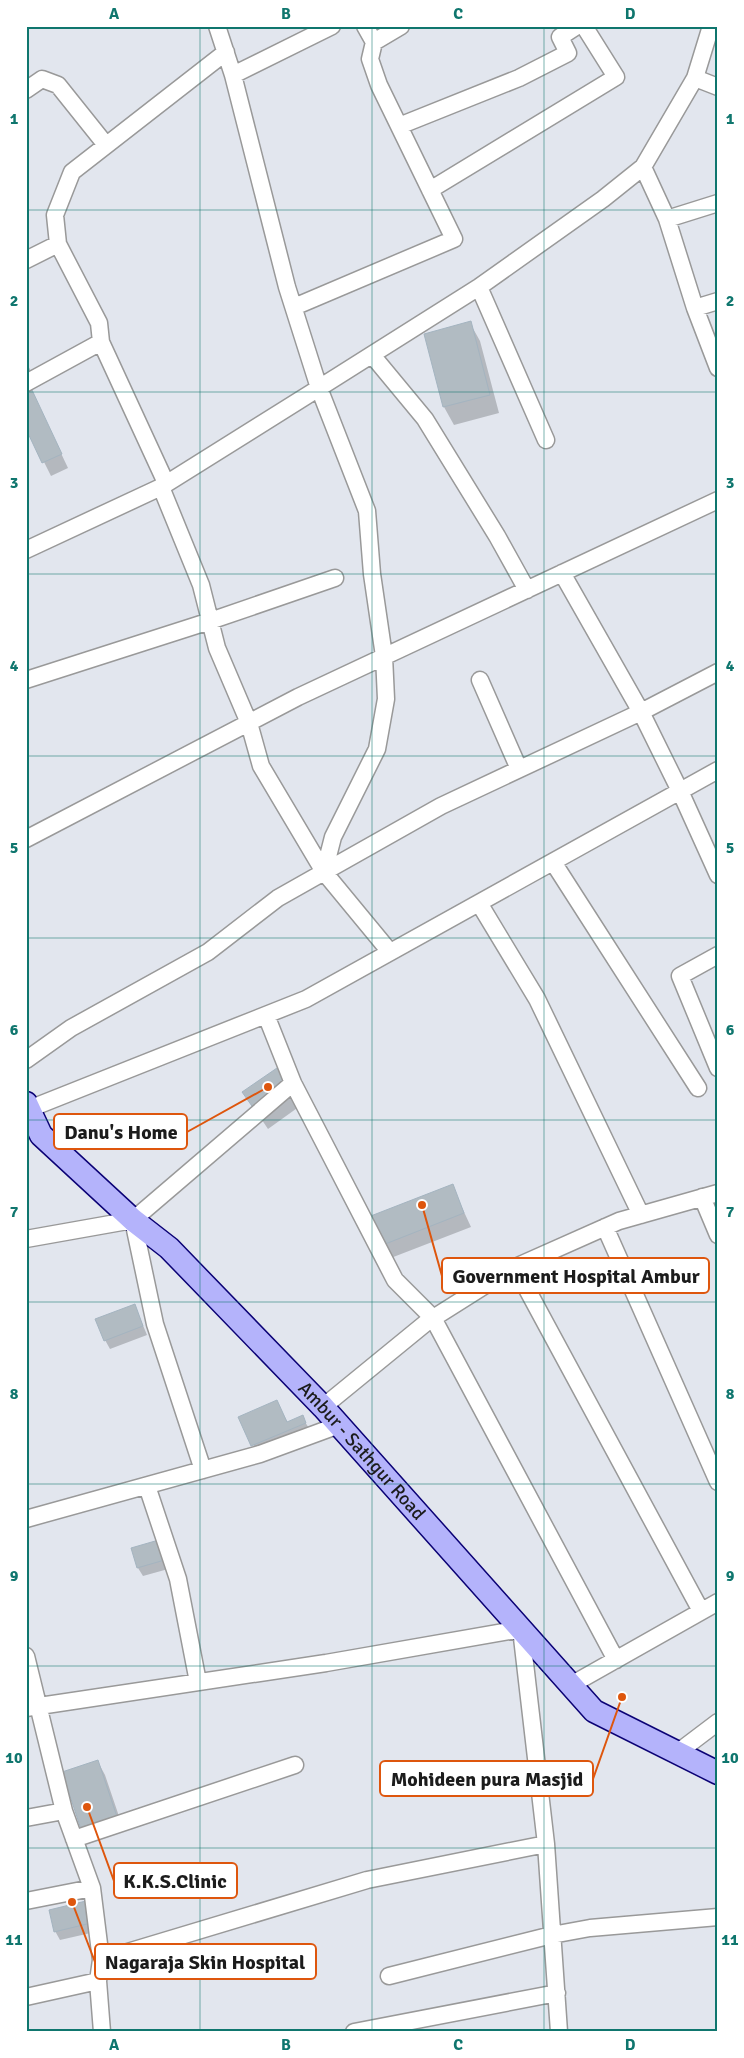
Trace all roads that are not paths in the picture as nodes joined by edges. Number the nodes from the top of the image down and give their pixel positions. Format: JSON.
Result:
{"nodes":[{"id":1,"x":217,"y":26,"type":"edge"},
{"id":2,"x":332,"y":26,"type":"edge"},
{"id":3,"x":365,"y":26,"type":"edge"},
{"id":4,"x":401,"y":26,"type":"edge"},
{"id":5,"x":577,"y":26,"type":"edge"},
{"id":6,"x":584,"y":26,"type":"edge"},
{"id":7,"x":711,"y":26,"type":"edge"},
{"id":8,"x":374,"y":42,"type":"junction"},
{"id":9,"x":226,"y":52,"type":"junction"},
{"id":10,"x":233,"y":75,"type":"junction"},
{"id":11,"x":695,"y":78,"type":"junction"},
{"id":12,"x":718,"y":87,"type":"edge"},
{"id":13,"x":26,"y":90,"type":"edge"},
{"id":14,"x":399,"y":126,"type":"junction"},
{"id":15,"x":106,"y":145,"type":"junction"},
{"id":16,"x":643,"y":167,"type":"junction"},
{"id":17,"x":430,"y":190,"type":"junction"},
{"id":18,"x":718,"y":203,"type":"edge"},
{"id":19,"x":667,"y":219,"type":"junction"},
{"id":20,"x":58,"y":244,"type":"junction"},
{"id":21,"x":26,"y":260,"type":"edge"},
{"id":22,"x":479,"y":288,"type":"junction"},
{"id":23,"x":718,"y":301,"type":"edge"},
{"id":24,"x":294,"y":307,"type":"junction"},
{"id":25,"x":695,"y":308,"type":"junction"},
{"id":26,"x":102,"y":342,"type":"junction"},
{"id":27,"x":372,"y":355,"type":"junction"},
{"id":28,"x":718,"y":368,"type":"edge"},
{"id":29,"x":26,"y":383,"type":"edge"},
{"id":30,"x":319,"y":388,"type":"junction"},
{"id":31,"x":546,"y":440,"type":"dead end"},
{"id":32,"x":164,"y":485,"type":"junction"},
{"id":33,"x":718,"y":500,"type":"edge"},
{"id":34,"x":26,"y":550,"type":"edge"},
{"id":35,"x":562,"y":573,"type":"junction"},
{"id":36,"x":335,"y":578,"type":"dead end"},
{"id":37,"x":526,"y":590,"type":"junction"},
{"id":38,"x":210,"y":621,"type":"junction"},
{"id":39,"x":384,"y":656,"type":"junction"},
{"id":40,"x":718,"y":672,"type":"edge"},
{"id":41,"x":26,"y":680,"type":"edge"},
{"id":42,"x":480,"y":680,"type":"dead end"},
{"id":43,"x":641,"y":712,"type":"junction"},
{"id":44,"x":248,"y":723,"type":"junction"},
{"id":45,"x":519,"y":769,"type":"junction"},
{"id":46,"x":718,"y":770,"type":"edge"},
{"id":47,"x":680,"y":791,"type":"junction"},
{"id":48,"x":26,"y":839,"type":"edge"},
{"id":49,"x":553,"y":862,"type":"junction"},
{"id":50,"x":324,"y":872,"type":"junction"},
{"id":51,"x":718,"y":875,"type":"edge"},
{"id":52,"x":479,"y":903,"type":"junction"},
{"id":53,"x":390,"y":952,"type":"junction"},
{"id":54,"x":718,"y":955,"type":"edge"},
{"id":55,"x":266,"y":1015,"type":"junction"},
{"id":56,"x":714,"y":1050,"type":"edge"},
{"id":57,"x":26,"y":1060,"type":"edge"},
{"id":58,"x":718,"y":1068,"type":"edge"},
{"id":59,"x":294,"y":1083,"type":"junction"},
{"id":60,"x":698,"y":1088,"type":"dead end"},
{"id":61,"x":28,"y":1106,"type":"edge"},
{"id":62,"x":710,"y":1195,"type":"edge"},
{"id":63,"x":641,"y":1215,"type":"junction"},
{"id":64,"x":133,"y":1220,"type":"junction"},
{"id":65,"x":605,"y":1228,"type":"junction"},
{"id":66,"x":718,"y":1235,"type":"edge"},
{"id":67,"x":26,"y":1238,"type":"edge"},
{"id":68,"x":515,"y":1267,"type":"junction"},
{"id":69,"x":432,"y":1318,"type":"junction"},
{"id":70,"x":323,"y":1407,"type":"junction"},
{"id":71,"x":339,"y":1425,"type":"junction"},
{"id":72,"x":203,"y":1470,"type":"junction"},
{"id":73,"x":718,"y":1482,"type":"edge"},
{"id":74,"x":147,"y":1486,"type":"junction"},
{"id":75,"x":26,"y":1519,"type":"edge"},
{"id":76,"x":718,"y":1602,"type":"edge"},
{"id":77,"x":701,"y":1611,"type":"junction"},
{"id":78,"x":521,"y":1628,"type":"junction"},
{"id":79,"x":26,"y":1656,"type":"edge"},
{"id":80,"x":616,"y":1660,"type":"junction"},
{"id":81,"x":198,"y":1682,"type":"junction"},
{"id":82,"x":571,"y":1685,"type":"junction"},
{"id":83,"x":32,"y":1707,"type":"edge"},
{"id":84,"x":718,"y":1722,"type":"edge"},
{"id":85,"x":677,"y":1753,"type":"junction"},
{"id":86,"x":295,"y":1765,"type":"dead end"},
{"id":87,"x":718,"y":1774,"type":"edge"},
{"id":88,"x":64,"y":1811,"type":"junction"},
{"id":89,"x":26,"y":1818,"type":"edge"},
{"id":90,"x":74,"y":1839,"type":"junction"},
{"id":91,"x":546,"y":1844,"type":"junction"},
{"id":92,"x":92,"y":1888,"type":"junction"},
{"id":93,"x":26,"y":1901,"type":"edge"},
{"id":94,"x":718,"y":1917,"type":"edge"},
{"id":95,"x":552,"y":1935,"type":"junction"},
{"id":96,"x":101,"y":1960,"type":"junction"},
{"id":97,"x":389,"y":1976,"type":"dead end"},
{"id":98,"x":98,"y":1981,"type":"junction"},
{"id":99,"x":557,"y":1993,"type":"junction"},
{"id":100,"x":26,"y":1997,"type":"edge"},
{"id":101,"x":102,"y":2032,"type":"edge"},
{"id":102,"x":354,"y":2032,"type":"edge"},
{"id":103,"x":559,"y":2032,"type":"edge"}],
"edges":[{"from":1,"to":9,"type":"street"},
{"from":2,"to":10,"type":"street"},
{"from":3,"to":8,"type":"street"},
{"from":4,"to":8,"type":"street"},
{"from":5,"to":14,"type":"street"},
{"from":6,"to":17,"type":"street"},
{"from":7,"to":11,"type":"street"},
{"from":8,"to":14,"type":"street"},
{"from":9,"to":10,"type":"street"},
{"from":9,"to":15,"type":"street"},
{"from":10,"to":24,"type":"street"},
{"from":11,"to":12,"type":"street"},
{"from":11,"to":16,"type":"street"},
{"from":13,"to":15,"type":"street"},
{"from":14,"to":17,"type":"street"},
{"from":15,"to":20,"type":"street"},
{"from":16,"to":19,"type":"street"},
{"from":16,"to":22,"type":"street"},
{"from":17,"to":24,"type":"street"},
{"from":18,"to":19,"type":"street"},
{"from":19,"to":25,"type":"street"},
{"from":20,"to":21,"type":"street"},
{"from":20,"to":26,"type":"street"},
{"from":22,"to":27,"type":"street"},
{"from":22,"to":31,"type":"street"},
{"from":23,"to":25,"type":"street"},
{"from":24,"to":30,"type":"street"},
{"from":25,"to":28,"type":"street"},
{"from":26,"to":29,"type":"street"},
{"from":26,"to":32,"type":"street"},
{"from":27,"to":30,"type":"street"},
{"from":27,"to":37,"type":"street"},
{"from":30,"to":32,"type":"street"},
{"from":30,"to":39,"type":"street"},
{"from":32,"to":34,"type":"street"},
{"from":32,"to":38,"type":"street"},
{"from":33,"to":35,"type":"street"},
{"from":35,"to":37,"type":"street"},
{"from":35,"to":43,"type":"street"},
{"from":36,"to":38,"type":"street"},
{"from":37,"to":39,"type":"street"},
{"from":38,"to":41,"type":"street"},
{"from":38,"to":44,"type":"street"},
{"from":39,"to":44,"type":"street"},
{"from":39,"to":50,"type":"street"},
{"from":40,"to":43,"type":"street"},
{"from":42,"to":45,"type":"street"},
{"from":43,"to":45,"type":"street"},
{"from":43,"to":47,"type":"street"},
{"from":44,"to":48,"type":"street"},
{"from":44,"to":50,"type":"street"},
{"from":45,"to":50,"type":"street"},
{"from":46,"to":47,"type":"street"},
{"from":47,"to":49,"type":"street"},
{"from":47,"to":51,"type":"street"},
{"from":49,"to":52,"type":"street"},
{"from":49,"to":60,"type":"street"},
{"from":50,"to":53,"type":"street"},
{"from":50,"to":57,"type":"street"},
{"from":52,"to":53,"type":"street"},
{"from":52,"to":63,"type":"street"},
{"from":53,"to":55,"type":"street"},
{"from":54,"to":56,"type":"street"},
{"from":55,"to":59,"type":"street"},
{"from":55,"to":61,"type":"street"},
{"from":56,"to":58,"type":"street"},
{"from":59,"to":64,"type":"street"},
{"from":59,"to":69,"type":"street"},
{"from":61,"to":64,"type":"main road","name":"Ambur - Sathgur Road"},
{"from":62,"to":63,"type":"street"},
{"from":62,"to":66,"type":"street"},
{"from":63,"to":65,"type":"street"},
{"from":64,"to":67,"type":"street"},
{"from":64,"to":70,"type":"main road","name":"Ambur - Sathgur Road"},
{"from":64,"to":72,"type":"street"},
{"from":65,"to":68,"type":"street"},
{"from":65,"to":73,"type":"street"},
{"from":68,"to":69,"type":"street"},
{"from":68,"to":77,"type":"street"},
{"from":69,"to":70,"type":"street"},
{"from":69,"to":80,"type":"street"},
{"from":70,"to":71,"type":"main road","name":"Ambur - Sathgur Road"},
{"from":71,"to":72,"type":"street"},
{"from":71,"to":78,"type":"main road","name":"Ambur - Sathgur Road"},
{"from":72,"to":74,"type":"street"},
{"from":74,"to":75,"type":"street"},
{"from":74,"to":81,"type":"street"},
{"from":76,"to":77,"type":"street"},
{"from":77,"to":80,"type":"street"},
{"from":78,"to":81,"type":"street"},
{"from":78,"to":82,"type":"main road","name":"Ambur - Sathgur Road"},
{"from":78,"to":91,"type":"street"},
{"from":79,"to":83,"type":"street"},
{"from":80,"to":82,"type":"street"},
{"from":81,"to":83,"type":"street"},
{"from":82,"to":85,"type":"main road","name":"Ambur - Sathgur Road"},
{"from":83,"to":88,"type":"street"},
{"from":84,"to":85,"type":"street"},
{"from":85,"to":87,"type":"main road","name":"Ambur - Sathgur Road"},
{"from":86,"to":90,"type":"street"},
{"from":88,"to":89,"type":"street"},
{"from":88,"to":90,"type":"street"},
{"from":90,"to":92,"type":"street"},
{"from":91,"to":95,"type":"street"},
{"from":91,"to":96,"type":"street"},
{"from":92,"to":93,"type":"street"},
{"from":92,"to":96,"type":"street"},
{"from":94,"to":95,"type":"street"},
{"from":95,"to":97,"type":"street"},
{"from":95,"to":99,"type":"street"},
{"from":96,"to":98,"type":"street"},
{"from":98,"to":100,"type":"street"},
{"from":98,"to":101,"type":"street"},
{"from":99,"to":102,"type":"street"},
{"from":99,"to":103,"type":"street"}]}
